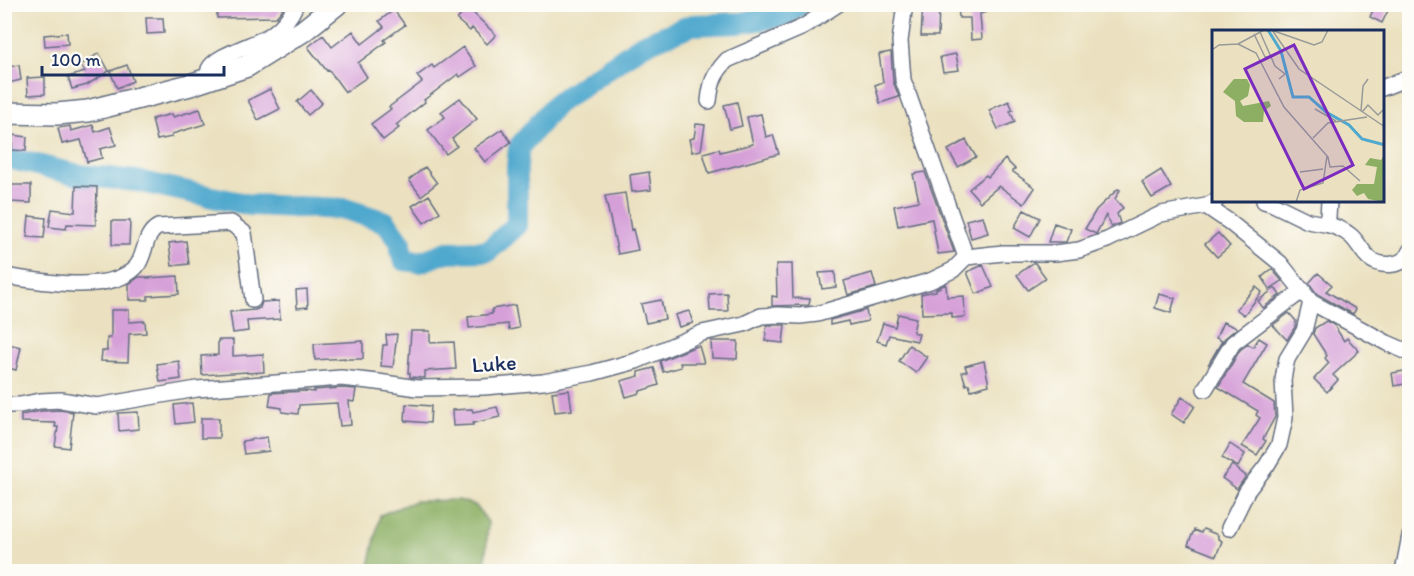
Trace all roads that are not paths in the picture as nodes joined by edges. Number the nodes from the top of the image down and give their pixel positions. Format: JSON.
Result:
{"nodes":[{"id":1,"x":296,"y":4,"type":"edge"},
{"id":2,"x":337,"y":4,"type":"edge"},
{"id":3,"x":838,"y":4,"type":"edge"},
{"id":4,"x":905,"y":4,"type":"edge"},
{"id":5,"x":1410,"y":77,"type":"edge"},
{"id":6,"x":208,"y":79,"type":"junction"},
{"id":7,"x":1384,"y":88,"type":"edge"},
{"id":8,"x":709,"y":101,"type":"dead end"},
{"id":9,"x":4,"y":113,"type":"edge"},
{"id":10,"x":1266,"y":202,"type":"edge"},
{"id":11,"x":1329,"y":202,"type":"edge"},
{"id":12,"x":1211,"y":203,"type":"edge"},
{"id":13,"x":1324,"y":224,"type":"junction"},
{"id":14,"x":1410,"y":250,"type":"edge"},
{"id":15,"x":966,"y":257,"type":"junction"},
{"id":16,"x":4,"y":276,"type":"edge"},
{"id":17,"x":1307,"y":296,"type":"junction"},
{"id":18,"x":253,"y":300,"type":"dead end"},
{"id":19,"x":1410,"y":353,"type":"edge"},
{"id":20,"x":1205,"y":389,"type":"dead end"},
{"id":21,"x":4,"y":405,"type":"edge"},
{"id":22,"x":1228,"y":528,"type":"dead end"},
{"id":23,"x":1410,"y":536,"type":"edge"},
{"id":24,"x":1403,"y":572,"type":"edge"}],
"edges":[{"from":1,"to":6,"type":"street"},
{"from":2,"to":6,"type":"main road"},
{"from":3,"to":8,"type":"street"},
{"from":4,"to":15,"type":"street"},
{"from":5,"to":7,"type":"street"},
{"from":6,"to":9,"type":"main road"},
{"from":10,"to":13,"type":"street"},
{"from":11,"to":13,"type":"street"},
{"from":12,"to":15,"type":"street"},
{"from":12,"to":17,"type":"street"},
{"from":13,"to":14,"type":"street"},
{"from":15,"to":21,"type":"street","name":"Luke"},
{"from":16,"to":18,"type":"street"},
{"from":17,"to":19,"type":"street"},
{"from":17,"to":20,"type":"street"},
{"from":17,"to":22,"type":"street"},
{"from":23,"to":24,"type":"street"}]}
